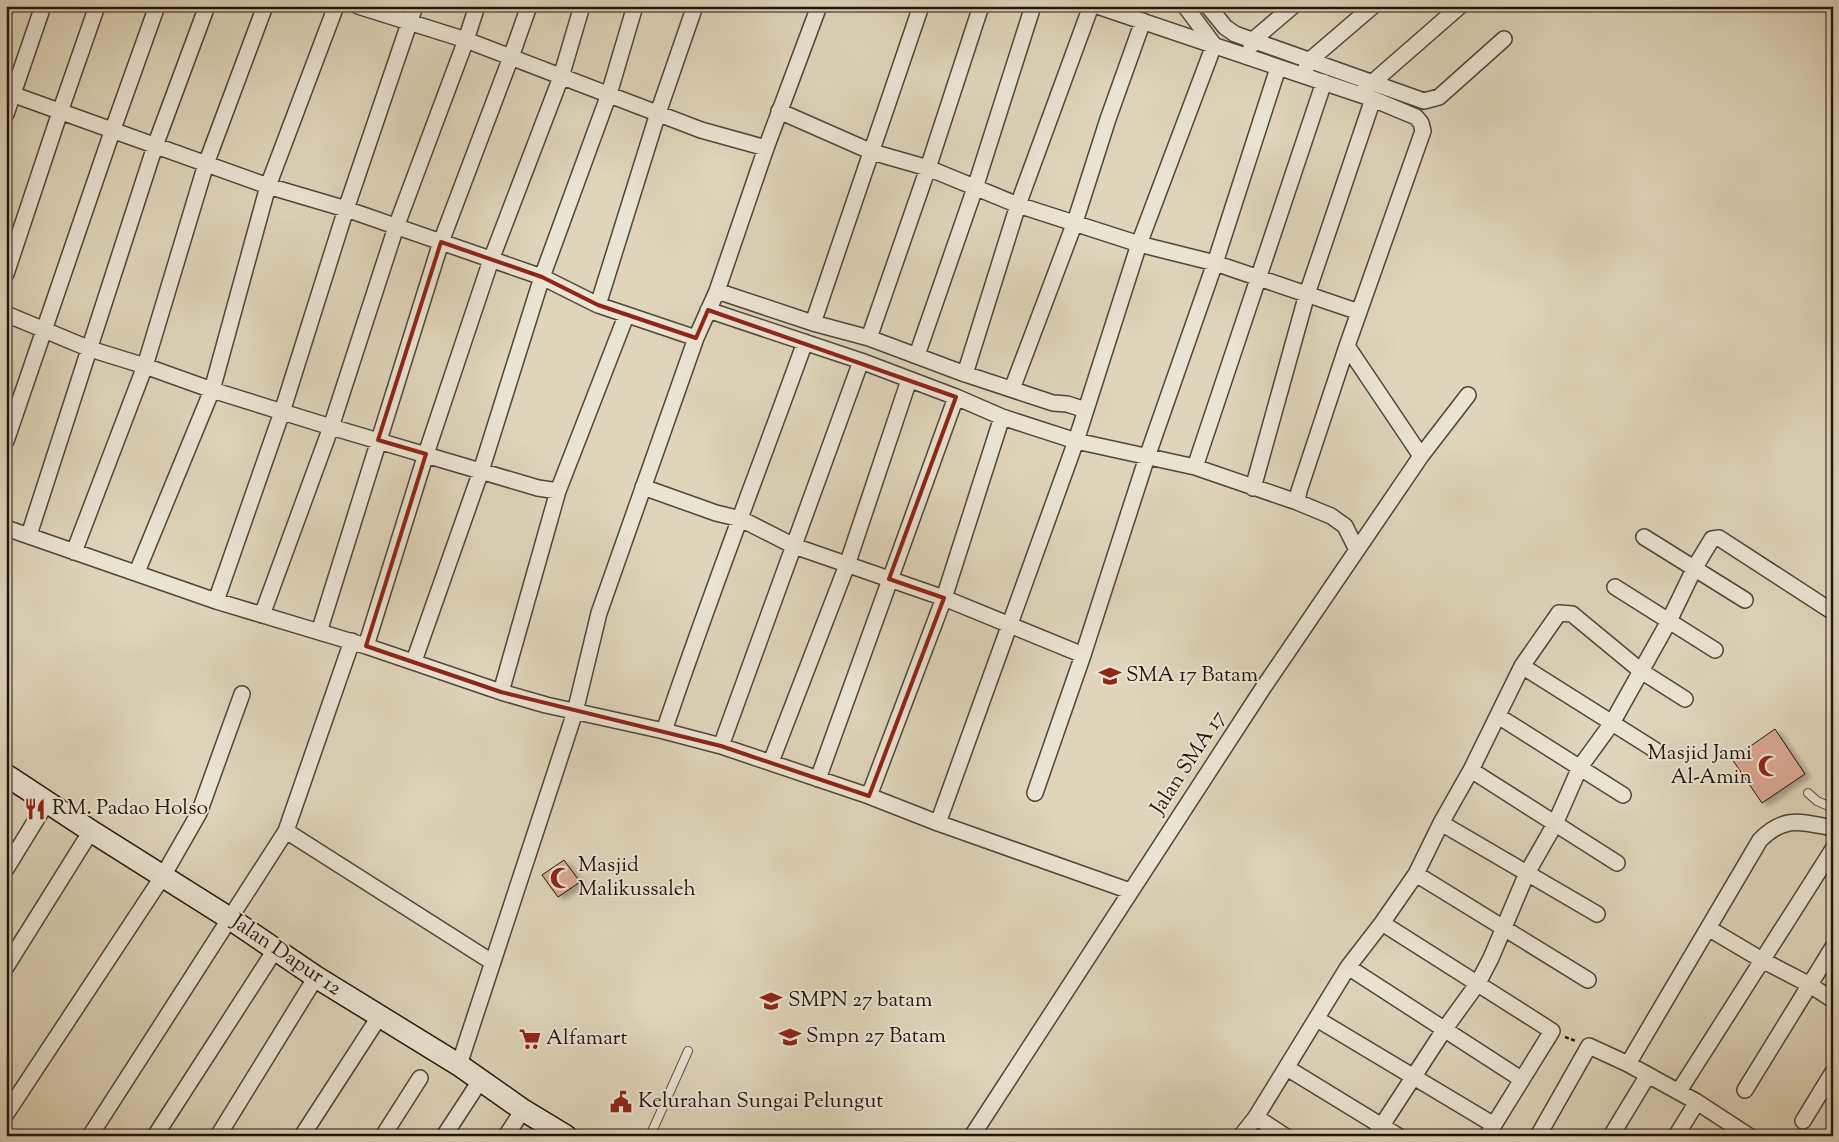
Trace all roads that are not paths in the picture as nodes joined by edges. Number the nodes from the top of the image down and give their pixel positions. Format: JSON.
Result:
{"nodes":[{"id":1,"x":43,"y":6,"type":"edge"},
{"id":2,"x":97,"y":6,"type":"edge"},
{"id":3,"x":157,"y":6,"type":"edge"},
{"id":4,"x":207,"y":6,"type":"edge"},
{"id":5,"x":265,"y":6,"type":"edge"},
{"id":6,"x":336,"y":6,"type":"edge"},
{"id":7,"x":358,"y":6,"type":"edge"},
{"id":8,"x":415,"y":6,"type":"edge"},
{"id":9,"x":477,"y":6,"type":"edge"},
{"id":10,"x":529,"y":6,"type":"edge"},
{"id":11,"x":582,"y":6,"type":"edge"},
{"id":12,"x":635,"y":6,"type":"edge"},
{"id":13,"x":695,"y":6,"type":"edge"},
{"id":14,"x":819,"y":6,"type":"edge"},
{"id":15,"x":921,"y":6,"type":"edge"},
{"id":16,"x":981,"y":6,"type":"edge"},
{"id":17,"x":1033,"y":6,"type":"edge"},
{"id":18,"x":1091,"y":6,"type":"edge"},
{"id":19,"x":1097,"y":6,"type":"edge"},
{"id":20,"x":1185,"y":6,"type":"edge"},
{"id":21,"x":1293,"y":6,"type":"edge"},
{"id":22,"x":1372,"y":6,"type":"edge"},
{"id":23,"x":1460,"y":6,"type":"edge"},
{"id":24,"x":1210,"y":7,"type":"edge"},
{"id":25,"x":1143,"y":21,"type":"junction"},
{"id":26,"x":410,"y":22,"type":"junction"},
{"id":27,"x":1504,"y":39,"type":"dead end"},
{"id":28,"x":466,"y":40,"type":"junction"},
{"id":29,"x":1253,"y":40,"type":"junction"},
{"id":30,"x":1214,"y":45,"type":"junction"},
{"id":31,"x":1246,"y":57,"type":"junction"},
{"id":32,"x":511,"y":58,"type":"junction"},
{"id":33,"x":1310,"y":60,"type":"junction"},
{"id":34,"x":1278,"y":68,"type":"junction"},
{"id":35,"x":1302,"y":76,"type":"junction"},
{"id":36,"x":561,"y":77,"type":"junction"},
{"id":37,"x":1324,"y":82,"type":"junction"},
{"id":38,"x":1371,"y":82,"type":"junction"},
{"id":39,"x":10,"y":94,"type":"edge"},
{"id":40,"x":609,"y":94,"type":"junction"},
{"id":41,"x":1366,"y":97,"type":"junction"},
{"id":42,"x":780,"y":111,"type":"junction"},
{"id":43,"x":60,"y":112,"type":"junction"},
{"id":44,"x":658,"y":113,"type":"junction"},
{"id":45,"x":6,"y":114,"type":"edge"},
{"id":46,"x":113,"y":129,"type":"junction"},
{"id":47,"x":155,"y":146,"type":"junction"},
{"id":48,"x":766,"y":148,"type":"junction"},
{"id":49,"x":872,"y":152,"type":"junction"},
{"id":50,"x":206,"y":164,"type":"junction"},
{"id":51,"x":928,"y":168,"type":"junction"},
{"id":52,"x":268,"y":186,"type":"junction"},
{"id":53,"x":975,"y":188,"type":"junction"},
{"id":54,"x":1018,"y":205,"type":"junction"},
{"id":55,"x":346,"y":209,"type":"junction"},
{"id":56,"x":1075,"y":222,"type":"junction"},
{"id":57,"x":396,"y":227,"type":"junction"},
{"id":58,"x":441,"y":242,"type":"junction"},
{"id":59,"x":1139,"y":244,"type":"junction"},
{"id":60,"x":492,"y":260,"type":"junction"},
{"id":61,"x":1215,"y":263,"type":"junction"},
{"id":62,"x":6,"y":274,"type":"edge"},
{"id":63,"x":542,"y":277,"type":"junction"},
{"id":64,"x":1258,"y":278,"type":"junction"},
{"id":65,"x":717,"y":291,"type":"junction"},
{"id":66,"x":1307,"y":294,"type":"junction"},
{"id":67,"x":598,"y":305,"type":"junction"},
{"id":68,"x":708,"y":310,"type":"junction"},
{"id":69,"x":1359,"y":312,"type":"junction"},
{"id":70,"x":6,"y":314,"type":"edge"},
{"id":71,"x":626,"y":316,"type":"junction"},
{"id":72,"x":813,"y":323,"type":"junction"},
{"id":73,"x":45,"y":331,"type":"junction"},
{"id":74,"x":696,"y":338,"type":"junction"},
{"id":75,"x":869,"y":338,"type":"junction"},
{"id":76,"x":805,"y":342,"type":"junction"},
{"id":77,"x":1347,"y":346,"type":"junction"},
{"id":78,"x":90,"y":349,"type":"junction"},
{"id":79,"x":917,"y":355,"type":"junction"},
{"id":80,"x":861,"y":362,"type":"junction"},
{"id":81,"x":145,"y":366,"type":"junction"},
{"id":82,"x":965,"y":374,"type":"junction"},
{"id":83,"x":910,"y":380,"type":"junction"},
{"id":84,"x":1012,"y":389,"type":"junction"},
{"id":85,"x":212,"y":390,"type":"junction"},
{"id":86,"x":1468,"y":395,"type":"dead end"},
{"id":87,"x":956,"y":397,"type":"junction"},
{"id":88,"x":1086,"y":410,"type":"junction"},
{"id":89,"x":282,"y":412,"type":"junction"},
{"id":90,"x":1002,"y":418,"type":"junction"},
{"id":91,"x":331,"y":427,"type":"junction"},
{"id":92,"x":378,"y":440,"type":"junction"},
{"id":93,"x":6,"y":441,"type":"edge"},
{"id":94,"x":1076,"y":441,"type":"junction"},
{"id":95,"x":426,"y":454,"type":"junction"},
{"id":96,"x":1421,"y":456,"type":"junction"},
{"id":97,"x":1147,"y":457,"type":"junction"},
{"id":98,"x":1195,"y":467,"type":"junction"},
{"id":99,"x":480,"y":471,"type":"junction"},
{"id":100,"x":643,"y":487,"type":"junction"},
{"id":101,"x":1252,"y":488,"type":"junction"},
{"id":102,"x":558,"y":491,"type":"junction"},
{"id":103,"x":1297,"y":502,"type":"junction"},
{"id":104,"x":741,"y":519,"type":"junction"},
{"id":105,"x":6,"y":528,"type":"edge"},
{"id":106,"x":29,"y":535,"type":"junction"},
{"id":107,"x":1644,"y":537,"type":"dead end"},
{"id":108,"x":794,"y":546,"type":"junction"},
{"id":109,"x":1357,"y":550,"type":"junction"},
{"id":110,"x":74,"y":552,"type":"junction"},
{"id":111,"x":847,"y":565,"type":"junction"},
{"id":112,"x":1695,"y":567,"type":"junction"},
{"id":113,"x":137,"y":572,"type":"junction"},
{"id":114,"x":889,"y":579,"type":"junction"},
{"id":115,"x":1616,"y":587,"type":"dead end"},
{"id":116,"x":944,"y":598,"type":"junction"},
{"id":117,"x":1746,"y":600,"type":"dead end"},
{"id":118,"x":216,"y":601,"type":"junction"},
{"id":119,"x":1833,"y":612,"type":"edge"},
{"id":120,"x":262,"y":615,"type":"junction"},
{"id":121,"x":1669,"y":621,"type":"junction"},
{"id":122,"x":1011,"y":624,"type":"junction"},
{"id":123,"x":319,"y":632,"type":"junction"},
{"id":124,"x":359,"y":643,"type":"junction"},
{"id":125,"x":1715,"y":650,"type":"dead end"},
{"id":126,"x":1083,"y":655,"type":"junction"},
{"id":127,"x":414,"y":661,"type":"junction"},
{"id":128,"x":1522,"y":666,"type":"junction"},
{"id":129,"x":1642,"y":671,"type":"junction"},
{"id":130,"x":501,"y":692,"type":"junction"},
{"id":131,"x":242,"y":694,"type":"dead end"},
{"id":132,"x":1685,"y":699,"type":"dead end"},
{"id":133,"x":575,"y":712,"type":"junction"},
{"id":134,"x":1498,"y":716,"type":"junction"},
{"id":135,"x":1612,"y":723,"type":"junction"},
{"id":136,"x":664,"y":731,"type":"junction"},
{"id":137,"x":721,"y":746,"type":"junction"},
{"id":138,"x":1656,"y":750,"type":"dead end"},
{"id":139,"x":771,"y":762,"type":"junction"},
{"id":140,"x":1580,"y":767,"type":"junction"},
{"id":141,"x":1471,"y":770,"type":"junction"},
{"id":142,"x":6,"y":775,"type":"edge"},
{"id":143,"x":818,"y":779,"type":"junction"},
{"id":144,"x":1035,"y":793,"type":"dead end"},
{"id":145,"x":1808,"y":793,"type":"dead end"},
{"id":146,"x":1623,"y":794,"type":"dead end"},
{"id":147,"x":870,"y":796,"type":"junction"},
{"id":148,"x":47,"y":802,"type":"junction"},
{"id":149,"x":1833,"y":808,"type":"edge"},
{"id":150,"x":1441,"y":822,"type":"junction"},
{"id":151,"x":938,"y":823,"type":"junction"},
{"id":152,"x":1555,"y":824,"type":"junction"},
{"id":153,"x":1833,"y":828,"type":"edge"},
{"id":154,"x":286,"y":830,"type":"junction"},
{"id":155,"x":91,"y":831,"type":"junction"},
{"id":156,"x":1833,"y":849,"type":"edge"},
{"id":157,"x":1617,"y":863,"type":"dead end"},
{"id":158,"x":6,"y":869,"type":"edge"},
{"id":159,"x":1527,"y":873,"type":"junction"},
{"id":160,"x":1416,"y":874,"type":"junction"},
{"id":161,"x":163,"y":876,"type":"junction"},
{"id":162,"x":1130,"y":892,"type":"junction"},
{"id":163,"x":1597,"y":914,"type":"dead end"},
{"id":164,"x":229,"y":918,"type":"junction"},
{"id":165,"x":1382,"y":924,"type":"junction"},
{"id":166,"x":1502,"y":928,"type":"junction"},
{"id":167,"x":1708,"y":928,"type":"junction"},
{"id":168,"x":1833,"y":947,"type":"edge"},
{"id":169,"x":275,"y":950,"type":"junction"},
{"id":170,"x":1762,"y":960,"type":"junction"},
{"id":171,"x":492,"y":962,"type":"junction"},
{"id":172,"x":6,"y":967,"type":"edge"},
{"id":173,"x":1348,"y":967,"type":"junction"},
{"id":174,"x":316,"y":978,"type":"junction"},
{"id":175,"x":1588,"y":980,"type":"dead end"},
{"id":176,"x":1478,"y":983,"type":"junction"},
{"id":177,"x":1810,"y":985,"type":"junction"},
{"id":178,"x":1833,"y":1000,"type":"edge"},
{"id":179,"x":379,"y":1016,"type":"junction"},
{"id":180,"x":1317,"y":1019,"type":"junction"},
{"id":181,"x":1444,"y":1030,"type":"junction"},
{"id":182,"x":688,"y":1051,"type":"dead end"},
{"id":183,"x":1628,"y":1064,"type":"junction"},
{"id":184,"x":459,"y":1065,"type":"junction"},
{"id":185,"x":1286,"y":1068,"type":"junction"},
{"id":186,"x":1833,"y":1072,"type":"edge"},
{"id":187,"x":1648,"y":1074,"type":"junction"},
{"id":188,"x":1414,"y":1076,"type":"junction"},
{"id":189,"x":420,"y":1078,"type":"dead end"},
{"id":190,"x":1522,"y":1079,"type":"junction"},
{"id":191,"x":480,"y":1081,"type":"junction"},
{"id":192,"x":1746,"y":1090,"type":"dead end"},
{"id":193,"x":1678,"y":1091,"type":"junction"},
{"id":194,"x":1697,"y":1102,"type":"junction"},
{"id":195,"x":523,"y":1110,"type":"junction"},
{"id":196,"x":6,"y":1114,"type":"edge"},
{"id":197,"x":1256,"y":1117,"type":"junction"},
{"id":198,"x":1803,"y":1121,"type":"dead end"},
{"id":199,"x":1490,"y":1130,"type":"edge"},
{"id":200,"x":1379,"y":1131,"type":"edge"},
{"id":201,"x":1746,"y":1135,"type":"edge"},
{"id":202,"x":90,"y":1136,"type":"edge"},
{"id":203,"x":155,"y":1136,"type":"edge"},
{"id":204,"x":218,"y":1136,"type":"edge"},
{"id":205,"x":302,"y":1136,"type":"edge"},
{"id":206,"x":383,"y":1136,"type":"edge"},
{"id":207,"x":444,"y":1136,"type":"edge"},
{"id":208,"x":506,"y":1136,"type":"edge"},
{"id":209,"x":566,"y":1136,"type":"edge"},
{"id":210,"x":650,"y":1136,"type":"edge"},
{"id":211,"x":972,"y":1136,"type":"edge"},
{"id":212,"x":1241,"y":1136,"type":"edge"},
{"id":213,"x":1285,"y":1136,"type":"edge"},
{"id":214,"x":1398,"y":1136,"type":"edge"},
{"id":215,"x":1538,"y":1136,"type":"edge"},
{"id":216,"x":1611,"y":1136,"type":"edge"},
{"id":217,"x":1676,"y":1136,"type":"edge"}],
"edges":[{"from":1,"to":39,"type":"street"},
{"from":2,"to":43,"type":"street"},
{"from":3,"to":46,"type":"street"},
{"from":4,"to":47,"type":"street"},
{"from":5,"to":50,"type":"street"},
{"from":6,"to":52,"type":"street"},
{"from":7,"to":26,"type":"street"},
{"from":8,"to":26,"type":"street"},
{"from":9,"to":28,"type":"street"},
{"from":10,"to":32,"type":"street"},
{"from":11,"to":36,"type":"street"},
{"from":12,"to":40,"type":"street"},
{"from":13,"to":44,"type":"street"},
{"from":14,"to":42,"type":"street"},
{"from":15,"to":49,"type":"street"},
{"from":16,"to":51,"type":"street"},
{"from":17,"to":53,"type":"street"},
{"from":18,"to":54,"type":"street"},
{"from":19,"to":25,"type":"street"},
{"from":20,"to":30,"type":"street"},
{"from":21,"to":29,"type":"street"},
{"from":22,"to":33,"type":"street"},
{"from":23,"to":38,"type":"street"},
{"from":24,"to":29,"type":"street"},
{"from":25,"to":30,"type":"street"},
{"from":25,"to":56,"type":"street"},
{"from":26,"to":28,"type":"street"},
{"from":26,"to":55,"type":"street"},
{"from":27,"to":38,"type":"street"},
{"from":28,"to":32,"type":"street"},
{"from":28,"to":57,"type":"street"},
{"from":29,"to":31,"type":"street"},
{"from":29,"to":33,"type":"street"},
{"from":30,"to":31,"type":"street"},
{"from":30,"to":59,"type":"street"},
{"from":31,"to":34,"type":"street"},
{"from":32,"to":36,"type":"street"},
{"from":32,"to":58,"type":"street"},
{"from":33,"to":35,"type":"street"},
{"from":33,"to":38,"type":"street"},
{"from":34,"to":35,"type":"street"},
{"from":34,"to":61,"type":"street"},
{"from":35,"to":37,"type":"street"},
{"from":36,"to":40,"type":"street"},
{"from":36,"to":60,"type":"street"},
{"from":37,"to":41,"type":"street"},
{"from":37,"to":64,"type":"street"},
{"from":38,"to":41,"type":"street"},
{"from":39,"to":43,"type":"street"},
{"from":39,"to":45,"type":"street"},
{"from":40,"to":44,"type":"street"},
{"from":40,"to":63,"type":"street"},
{"from":41,"to":66,"type":"street"},
{"from":41,"to":69,"type":"street"},
{"from":42,"to":48,"type":"street"},
{"from":42,"to":49,"type":"street"},
{"from":43,"to":46,"type":"street"},
{"from":43,"to":62,"type":"street"},
{"from":44,"to":48,"type":"street"},
{"from":44,"to":67,"type":"street"},
{"from":46,"to":47,"type":"street"},
{"from":46,"to":73,"type":"street"},
{"from":47,"to":50,"type":"street"},
{"from":47,"to":78,"type":"street"},
{"from":48,"to":65,"type":"street"},
{"from":49,"to":51,"type":"street"},
{"from":49,"to":72,"type":"street"},
{"from":50,"to":52,"type":"street"},
{"from":50,"to":81,"type":"street"},
{"from":51,"to":53,"type":"street"},
{"from":51,"to":75,"type":"street"},
{"from":52,"to":55,"type":"street"},
{"from":52,"to":85,"type":"street"},
{"from":53,"to":54,"type":"street"},
{"from":53,"to":79,"type":"street"},
{"from":54,"to":56,"type":"street"},
{"from":54,"to":82,"type":"street"},
{"from":55,"to":57,"type":"street"},
{"from":55,"to":89,"type":"street"},
{"from":56,"to":59,"type":"street"},
{"from":56,"to":84,"type":"street"},
{"from":57,"to":58,"type":"street"},
{"from":57,"to":91,"type":"street"},
{"from":58,"to":60,"type":"street"},
{"from":58,"to":92,"type":"street"},
{"from":59,"to":61,"type":"street"},
{"from":59,"to":88,"type":"street"},
{"from":60,"to":63,"type":"street"},
{"from":60,"to":95,"type":"street"},
{"from":61,"to":64,"type":"street"},
{"from":61,"to":97,"type":"street"},
{"from":63,"to":67,"type":"street"},
{"from":63,"to":99,"type":"street"},
{"from":64,"to":66,"type":"street"},
{"from":64,"to":98,"type":"street"},
{"from":65,"to":68,"type":"street"},
{"from":65,"to":72,"type":"street"},
{"from":66,"to":69,"type":"street"},
{"from":66,"to":101,"type":"street"},
{"from":67,"to":71,"type":"street"},
{"from":68,"to":74,"type":"street"},
{"from":68,"to":76,"type":"street"},
{"from":69,"to":77,"type":"street"},
{"from":70,"to":73,"type":"street"},
{"from":71,"to":74,"type":"street"},
{"from":71,"to":102,"type":"street"},
{"from":72,"to":75,"type":"street"},
{"from":73,"to":78,"type":"street"},
{"from":73,"to":93,"type":"street"},
{"from":74,"to":100,"type":"street"},
{"from":75,"to":79,"type":"street"},
{"from":76,"to":80,"type":"street"},
{"from":76,"to":104,"type":"street"},
{"from":77,"to":96,"type":"street"},
{"from":77,"to":103,"type":"street"},
{"from":78,"to":81,"type":"street"},
{"from":78,"to":106,"type":"street"},
{"from":79,"to":82,"type":"street"},
{"from":80,"to":83,"type":"street"},
{"from":80,"to":108,"type":"street"},
{"from":81,"to":85,"type":"street"},
{"from":81,"to":110,"type":"street"},
{"from":82,"to":84,"type":"street"},
{"from":83,"to":87,"type":"street"},
{"from":83,"to":111,"type":"street"},
{"from":84,"to":88,"type":"street"},
{"from":85,"to":89,"type":"street"},
{"from":85,"to":113,"type":"street"},
{"from":86,"to":96,"type":"street","name":"Jalan SMA 17"},
{"from":87,"to":90,"type":"street"},
{"from":87,"to":114,"type":"street"},
{"from":88,"to":94,"type":"street"},
{"from":89,"to":91,"type":"street"},
{"from":89,"to":118,"type":"street"},
{"from":90,"to":94,"type":"street"},
{"from":90,"to":116,"type":"street"},
{"from":91,"to":92,"type":"street"},
{"from":91,"to":120,"type":"street"},
{"from":92,"to":95,"type":"street"},
{"from":92,"to":123,"type":"street"},
{"from":94,"to":97,"type":"street"},
{"from":94,"to":122,"type":"street"},
{"from":95,"to":99,"type":"street"},
{"from":95,"to":124,"type":"street"},
{"from":96,"to":109,"type":"street","name":"Jalan SMA 17"},
{"from":97,"to":98,"type":"street"},
{"from":97,"to":126,"type":"street"},
{"from":98,"to":101,"type":"street"},
{"from":99,"to":102,"type":"street"},
{"from":99,"to":127,"type":"street"},
{"from":100,"to":104,"type":"street"},
{"from":100,"to":133,"type":"street"},
{"from":101,"to":103,"type":"street"},
{"from":102,"to":130,"type":"street"},
{"from":103,"to":109,"type":"street"},
{"from":104,"to":108,"type":"street"},
{"from":104,"to":136,"type":"street"},
{"from":105,"to":106,"type":"street"},
{"from":106,"to":110,"type":"street"},
{"from":107,"to":112,"type":"street"},
{"from":108,"to":111,"type":"street"},
{"from":108,"to":137,"type":"street"},
{"from":109,"to":162,"type":"street","name":"Jalan SMA 17"},
{"from":110,"to":113,"type":"street"},
{"from":111,"to":114,"type":"street"},
{"from":111,"to":139,"type":"street"},
{"from":112,"to":117,"type":"street"},
{"from":112,"to":119,"type":"street"},
{"from":112,"to":121,"type":"street"},
{"from":113,"to":118,"type":"street"},
{"from":114,"to":116,"type":"street"},
{"from":114,"to":143,"type":"street"},
{"from":115,"to":121,"type":"street"},
{"from":116,"to":122,"type":"street"},
{"from":116,"to":147,"type":"street"},
{"from":118,"to":120,"type":"street"},
{"from":120,"to":123,"type":"street"},
{"from":121,"to":125,"type":"street"},
{"from":121,"to":129,"type":"street"},
{"from":122,"to":126,"type":"street"},
{"from":122,"to":151,"type":"street"},
{"from":123,"to":124,"type":"street"},
{"from":124,"to":127,"type":"street"},
{"from":124,"to":154,"type":"street"},
{"from":126,"to":144,"type":"street"},
{"from":127,"to":130,"type":"street"},
{"from":128,"to":129,"type":"street"},
{"from":128,"to":134,"type":"street"},
{"from":128,"to":135,"type":"street"},
{"from":129,"to":132,"type":"street"},
{"from":129,"to":135,"type":"street"},
{"from":130,"to":133,"type":"street"},
{"from":131,"to":161,"type":"street"},
{"from":133,"to":136,"type":"street"},
{"from":133,"to":171,"type":"street"},
{"from":134,"to":140,"type":"street"},
{"from":134,"to":141,"type":"street"},
{"from":135,"to":138,"type":"street"},
{"from":135,"to":140,"type":"street"},
{"from":136,"to":137,"type":"street"},
{"from":137,"to":139,"type":"street"},
{"from":139,"to":143,"type":"street"},
{"from":140,"to":146,"type":"street"},
{"from":140,"to":152,"type":"street"},
{"from":141,"to":150,"type":"street"},
{"from":141,"to":152,"type":"street"},
{"from":142,"to":148,"type":"street","name":"Jalan Dapur 12"},
{"from":143,"to":147,"type":"street"},
{"from":145,"to":149,"type":"lane"},
{"from":147,"to":151,"type":"street"},
{"from":148,"to":155,"type":"street","name":"Jalan Dapur 12"},
{"from":148,"to":158,"type":"street"},
{"from":150,"to":159,"type":"street"},
{"from":150,"to":160,"type":"street"},
{"from":151,"to":162,"type":"street"},
{"from":152,"to":157,"type":"street"},
{"from":152,"to":159,"type":"street"},
{"from":153,"to":167,"type":"street"},
{"from":154,"to":164,"type":"street"},
{"from":154,"to":171,"type":"street"},
{"from":155,"to":161,"type":"street","name":"Jalan Dapur 12"},
{"from":155,"to":172,"type":"street"},
{"from":156,"to":170,"type":"street"},
{"from":159,"to":163,"type":"street"},
{"from":159,"to":166,"type":"street"},
{"from":160,"to":165,"type":"street"},
{"from":160,"to":166,"type":"street"},
{"from":161,"to":164,"type":"street","name":"Jalan Dapur 12"},
{"from":161,"to":196,"type":"street"},
{"from":162,"to":211,"type":"street","name":"Jalan SMA 17"},
{"from":164,"to":169,"type":"street","name":"Jalan Dapur 12"},
{"from":164,"to":202,"type":"street"},
{"from":165,"to":173,"type":"street"},
{"from":165,"to":176,"type":"street"},
{"from":166,"to":175,"type":"street"},
{"from":166,"to":176,"type":"street"},
{"from":167,"to":170,"type":"street"},
{"from":167,"to":183,"type":"street"},
{"from":168,"to":177,"type":"street"},
{"from":169,"to":174,"type":"street","name":"Jalan Dapur 12"},
{"from":169,"to":203,"type":"street"},
{"from":170,"to":177,"type":"street"},
{"from":170,"to":193,"type":"street"},
{"from":171,"to":184,"type":"street"},
{"from":173,"to":180,"type":"street"},
{"from":173,"to":181,"type":"street"},
{"from":174,"to":179,"type":"street","name":"Jalan Dapur 12"},
{"from":174,"to":204,"type":"street"},
{"from":176,"to":181,"type":"street"},
{"from":176,"to":190,"type":"street"},
{"from":177,"to":178,"type":"street"},
{"from":177,"to":192,"type":"street"},
{"from":179,"to":184,"type":"street","name":"Jalan Dapur 12"},
{"from":179,"to":205,"type":"street"},
{"from":180,"to":185,"type":"street"},
{"from":180,"to":188,"type":"street"},
{"from":181,"to":188,"type":"street"},
{"from":181,"to":190,"type":"street"},
{"from":182,"to":210,"type":"lane"},
{"from":183,"to":187,"type":"street"},
{"from":183,"to":215,"type":"street"},
{"from":184,"to":191,"type":"street","name":"Jalan Dapur 12"},
{"from":185,"to":197,"type":"street"},
{"from":185,"to":200,"type":"street"},
{"from":186,"to":198,"type":"street"},
{"from":187,"to":193,"type":"street"},
{"from":187,"to":216,"type":"street"},
{"from":188,"to":199,"type":"street"},
{"from":188,"to":200,"type":"street"},
{"from":189,"to":206,"type":"street"},
{"from":190,"to":199,"type":"street"},
{"from":191,"to":195,"type":"street","name":"Jalan Dapur 12"},
{"from":191,"to":207,"type":"street"},
{"from":193,"to":194,"type":"street"},
{"from":194,"to":201,"type":"street"},
{"from":194,"to":217,"type":"street"},
{"from":195,"to":208,"type":"street"},
{"from":195,"to":209,"type":"street","name":"Jalan Dapur 12"},
{"from":197,"to":212,"type":"street"},
{"from":197,"to":213,"type":"street"},
{"from":200,"to":214,"type":"street"}]}
